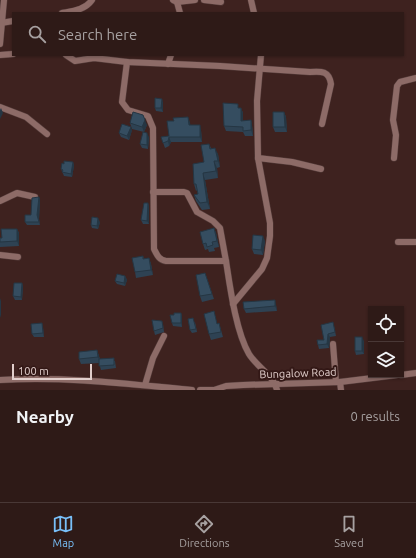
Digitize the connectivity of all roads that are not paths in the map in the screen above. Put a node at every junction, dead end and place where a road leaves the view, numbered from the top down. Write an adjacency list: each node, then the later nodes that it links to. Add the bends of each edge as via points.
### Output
1 (4, 0): 12 (street)
2 (92, 0): 8 (street)
3 (195, 0): 6 (street)
4 (204, 0): 7 (street)
5 (251, 0): 10 (street)
6 (175, 1): 9 (street)
7 (221, 2)
8 (78, 12)
9 (180, 12)
10 (254, 12)
11 (12, 21): 12 (street)
12 (1, 23): 13 (street)
13 (0, 44)
14 (12, 54): 15 (street)
15 (0, 55)
16 (68, 56): 19 (street, via 75,61)
17 (171, 56): 21 (street)
18 (261, 56): 22 (street)
19 (90, 57): 20 (street)
20 (128, 62): 21 (street); 30 (street, via 122,102 128,110 148,116 151,120 154,137)
21 (168, 64): 22 (street)
22 (260, 69): 25 (street, via 326,73 331,84); 27 (street, via 257,101)
23 (416, 78): 28 (street, via 400,82 397,86 393,120 396,135)
24 (0, 107): 26 (street, via 26,117)
25 (322, 124)
26 (47, 134)
27 (258, 158): 29 (street); 38 (street, via 270,223 268,253 262,269)
28 (394, 158)
29 (321, 169)
30 (153, 192): 37 (street, via 187,193 197,212 220,228); 37 (street, via 154,249 162,260)
31 (35, 197): 32 (street, via 17,193)
32 (0, 201)
33 (398, 242): 34 (street)
34 (416, 242)
35 (0, 255): 36 (street)
36 (18, 256)
37 (226, 261): 38 (street)
38 (233, 304): 47 (street, via 248,353)
39 (164, 336): 46 (street)
40 (332, 344): 45 (street)
41 (416, 373): 42 (street)
42 (404, 374)
43 (372, 378): 45 (street, Bungalow Road)
44 (0, 380): 46 (street, via 59,380)
45 (338, 382): 47 (street, Bungalow Road); 51 (street)
46 (141, 387): 48 (street)
47 (276, 387): 50 (street, Bungalow Road, via 237,385)
48 (192, 390)
49 (200, 390): 50 (street, Bungalow Road)
50 (214, 390)
51 (341, 390)

